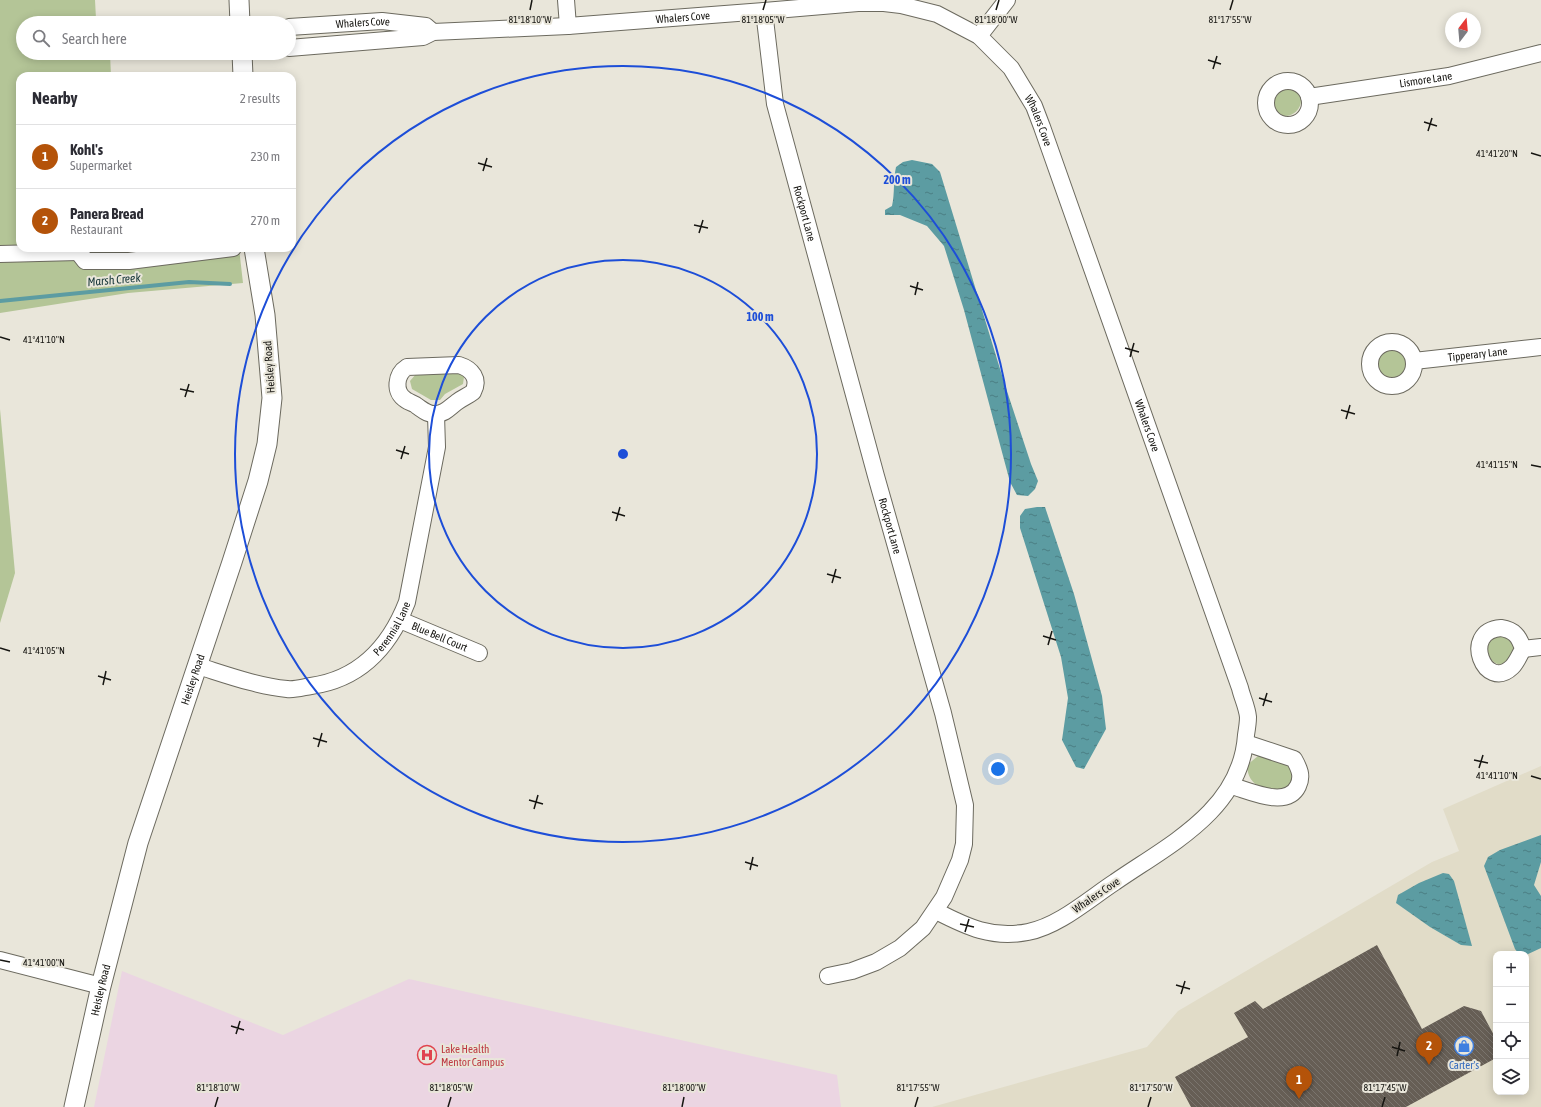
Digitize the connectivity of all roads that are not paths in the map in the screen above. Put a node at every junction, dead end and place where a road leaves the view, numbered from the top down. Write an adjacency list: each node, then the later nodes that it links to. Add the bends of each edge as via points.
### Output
1 (239, 0): 5 (street)
2 (566, 0): 6 (street)
3 (1007, 0): 9 (street)
4 (764, 12): 6 (street, Whalers Cove); 9 (street, Whalers Cove, via 858,3 901,4 937,14); 30 (street, Rockport Lane, via 775,104 963,792 964,844 956,874)
5 (240, 16)
6 (568, 26): 8 (street, Whalers Cove)
7 (296, 27): 8 (street, Whalers Cove, via 382,21 426,26)
8 (433, 32): 10 (street, Whalers Cove, via 423,37)
9 (979, 36): 28 (street, Whalers Cove, via 1011,68 1034,106 1042,127 1240,688 1248,716)
10 (296, 47)
11 (1541, 53): 14 (street, Lismore Lane, via 1449,76)
12 (242, 60): 13 (street)
13 (243, 72)
14 (1309, 97)
15 (40, 252): 19 (street)
16 (81, 252): 17 (street, via 85,261 129,261)
17 (201, 252)
18 (255, 252): 27 (street, Heisley Road, via 265,321 272,398 267,444 258,481)
19 (0, 254)
20 (1541, 347): 21 (street, Tipperary Lane)
21 (1414, 361)
22 (436, 415): 22 (street, via 473,392 476,382 474,375 467,368 459,365 407,367 401,371 397,383 405,400 425,412); 23 (street, Perennial Lane, via 437,446 407,602)
23 (400, 620): 26 (street, Blue Bell Court); 27 (street, Perennial Lane, via 390,637 367,662 348,676 319,685 289,689 261,684)
24 (1541, 647): 25 (street)
25 (1523, 648)
26 (479, 653)
27 (198, 666): 33 (street, Heisley Road, via 138,843)
28 (1246, 743): 29 (street, Whalers Cove); 29 (street, via 1294,759 1300,770 1299,783 1295,792 1286,797 1275,798)
29 (1232, 786): 30 (street, Whalers Cove, via 1194,828 1052,923 1029,932 1004,934 962,924)
30 (936, 911): 32 (street, Rockport Lane, via 923,928 890,955 862,968)
31 (0, 960): 33 (street)
32 (828, 976)
33 (101, 986): 34 (street, Heisley Road)
34 (74, 1107)

